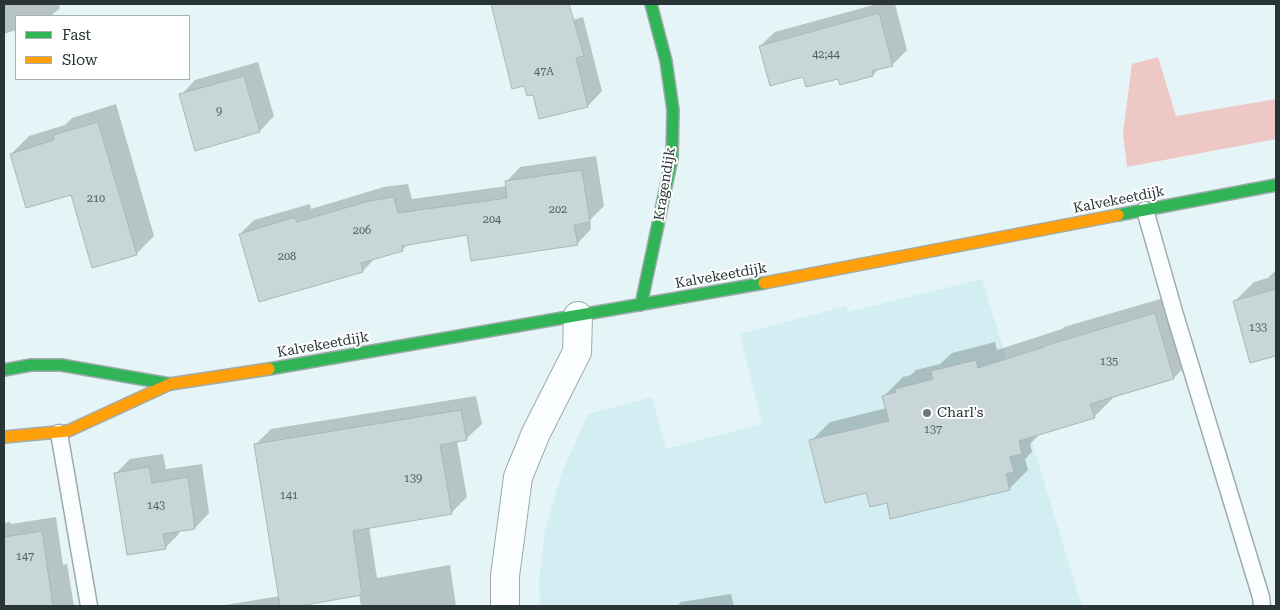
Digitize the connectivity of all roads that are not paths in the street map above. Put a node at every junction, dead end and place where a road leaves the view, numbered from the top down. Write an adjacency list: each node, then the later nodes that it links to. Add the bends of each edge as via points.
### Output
1 (651, 4): 4 (street, Kragendijk, via 666,61 673,110 672,158)
2 (1276, 185): 3 (street, Kalvekeetdijk)
3 (1146, 210): 4 (street, Kalvekeetdijk); 12 (lane)
4 (641, 305): 5 (street, Kalvekeetdijk)
5 (578, 316): 7 (street, Kalvekeetdijk); 11 (street, via 577,352 536,433 518,478 505,576)
6 (4, 370): 7 (street, Kalvekeetdijk, via 30,365 61,365)
7 (170, 384): 8 (street, Kalvekeetdijk, via 68,432)
8 (58, 433): 9 (street, Kalvekeetdijk); 10 (lane)
9 (4, 437)
10 (89, 606)
11 (505, 606)
12 (1262, 606)

